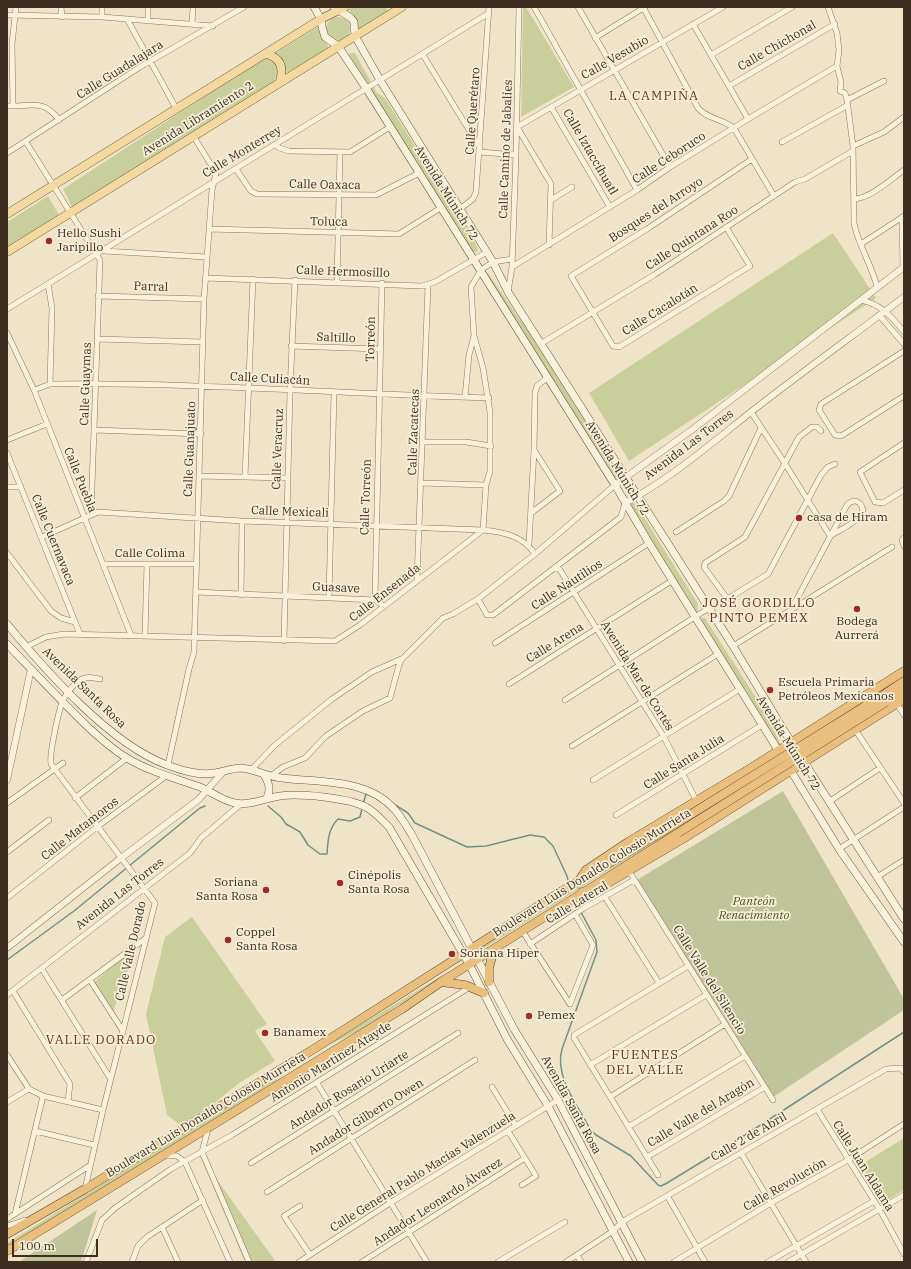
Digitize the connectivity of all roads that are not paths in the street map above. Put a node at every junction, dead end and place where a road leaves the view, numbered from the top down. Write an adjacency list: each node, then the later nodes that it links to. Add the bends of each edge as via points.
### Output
1 (16, 7): 20 (street)
2 (61, 7): 21 (street)
3 (102, 7): 22 (street)
4 (148, 7): 25 (street)
5 (192, 7): 26 (street)
6 (244, 7): 29 (street, Calle Guadalajara)
7 (314, 7): 24 (main road, Avenida Múnich 72)
8 (489, 7): 18 (street, Calle Querétaro)
9 (519, 7): 53 (street, Calle Camino de Jabalíes)
10 (534, 7): 45 (street)
11 (578, 7): 31 (street)
12 (644, 7): 31 (street); 32 (street)
13 (723, 7): 27 (street, Calle Vesubio)
14 (792, 7): 36 (street)
15 (828, 7): 28 (street)
16 (339, 8): 24 (main road, Avenida Libramiento 2); 30 (main road, Avenida Múnich 72, via 354,22)
17 (398, 8): 30 (main road, Avenida Libramiento 2)
18 (488, 14): 35 (street, Calle Monterrey); 61 (street, Calle Querétaro)
19 (7, 15): 20 (street)
20 (14, 15): 21 (street); 47 (street)
21 (62, 17): 22 (street)
22 (102, 17): 23 (street)
23 (127, 19): 25 (street); 37 (street)
24 (321, 19): 33 (main road, Avenida Múnich 72, via 325,37); 34 (main road, Avenida Libramiento 2)
25 (148, 21): 26 (street)
26 (192, 24): 29 (street)
27 (693, 24): 32 (street, Calle Vesubio); 36 (street)
28 (835, 24): 38 (street, via 839,50); 43 (street, Calle Chichonal)
29 (213, 26): 37 (street, Calle Guadalajara)
30 (355, 36): 33 (main road, Avenida Libramiento 2); 40 (main road, Avenida Múnich 72)
31 (595, 38): 39 (street)
32 (663, 41): 39 (street, Calle Vesubio); 55 (street, via 698,108 704,114 728,122)
33 (338, 46): 41 (main road, Avenida Libramiento 2); 44 (main road, Avenida Múnich 72)
34 (266, 54): 41 (main road, via 274,56 279,61 282,67); 49 (main road, Avenida Libramiento 2)
35 (423, 55): 40 (street, Calle Monterrey); 61 (street)
36 (711, 55): 43 (street)
37 (150, 62): 49 (street); 52 (street, Calle Guadalajara)
38 (837, 66): 46 (street, via 841,82 840,91 845,93); 51 (street, Calle Ceboruco)
39 (614, 70): 45 (street, Calle Vesubio); 66 (street)
40 (380, 80): 44 (street, Calle Monterrey); 80 (main road, Avenida Múnich 72)
41 (280, 81): 56 (main road, Avenida Libramiento 2)
42 (884, 81): 46 (street)
43 (729, 86): 51 (street)
44 (366, 88): 54 (main road, Avenida Múnich 72); 59 (street, Calle Monterrey)
45 (581, 90): 48 (street, Calle Vesubio); 73 (street)
46 (848, 102): 58 (street); 60 (street)
47 (10, 106): 52 (street, via 44,106 52,110)
48 (551, 107): 53 (street, Calle Vesubio); 79 (street, Calle Iztaccíhuatl)
49 (176, 108): 71 (main road, Avenida Libramiento 2)
50 (904, 117): 60 (street, Calle Quintana Roo, via 884,132)
51 (748, 119): 55 (street, Calle Ceboruco)
52 (59, 120): 57 (street, Calle Guadalajara)
53 (517, 126): 64 (street, Calle Camino de Jabalíes); 77 (street, via 550,179)
54 (390, 127): 63 (street, via 350,152); 69 (main road, Avenida Múnich 72)
55 (734, 128): 65 (street); 66 (street, Calle Ceboruco)
56 (194, 137): 70 (street, Calle Guanajuato, via 216,173); 81 (main road, Avenida Libramiento 2)
57 (26, 142): 62 (street, Calle Guadalajara); 71 (street)
58 (782, 142)
59 (275, 144): 63 (street, via 283,150); 67 (street, Calle Monterrey)
60 (853, 149): 75 (street, Calle Quintana Roo); 76 (street)
61 (480, 150): 64 (street); 80 (street, Calle Querétaro, via 475,196)
62 (7, 153)
63 (340, 153): 74 (street)
64 (516, 155): 94 (street, Calle Camino de Jabalíes)
65 (752, 159): 75 (street); 100 (street, Bosques del Arroyo)
66 (670, 167): 73 (street, Calle Ceboruco)
67 (236, 169): 70 (street, Calle Monterrey); 74 (street, Calle Oaxaca, via 253,193)
68 (904, 170): 76 (street, via 869,194)
69 (419, 173): 74 (street, Calle Oaxaca, via 376,195); 78 (main road, Avenida Múnich 72)
70 (214, 180): 85 (street, Calle Guanajuato); 89 (street, Calle Monterrey)
71 (53, 186): 81 (street); 82 (main road, Avenida Libramiento 2)
72 (572, 187): 77 (street)
73 (637, 190): 79 (street, Calle Ceboruco)
74 (339, 195): 86 (street)
75 (774, 196): 84 (street, Calle Quintana Roo)
76 (855, 199): 87 (street, via 854,223)
77 (551, 200): 88 (street)
78 (442, 207): 86 (street, Toluca, via 399,234); 95 (main road, Avenida Múnich 72)
79 (610, 207): 88 (street, Calle Ceboruco)
80 (460, 209): 91 (main road, Avenida Múnich 72)
81 (70, 213): 90 (main road, Avenida Libramiento 2); 92 (street)
82 (7, 214)
83 (903, 217): 87 (street); 98 (street)
84 (726, 227): 115 (street, Calle Quintana Roo); 115 (street, Calle Cacalotán, via 750,266 619,347 613,346)
85 (209, 229): 86 (street, Toluca); 93 (street, Calle Guanajuato)
86 (338, 232): 104 (street)
87 (861, 244): 108 (street)
88 (549, 245): 97 (street, Calle Ceboruco)
89 (104, 251): 92 (street, Calle Monterrey); 93 (street)
90 (7, 252)
91 (487, 252): 95 (street); 96 (main road, Avenida Múnich 72)
92 (98, 255): 106 (street, Calle Monterrey); 110 (street, Calle Guaymas)
93 (206, 257): 101 (street, Calle Guanajuato)
94 (512, 259): 96 (street); 97 (street, Calle Camino de Jabalíes)
95 (474, 260): 99 (main road, Avenida Múnich 72); 107 (street)
96 (493, 262): 99 (street); 109 (main road, Avenida Múnich 72)
97 (512, 267): 109 (street, Calle Camino de Jabalíes)
98 (903, 268): 108 (street, Avenida Las Torres)
99 (480, 270): 119 (street, via 471,287); 127 (main road, Avenida Múnich 72)
100 (571, 276): 115 (street, Calle Cacalotán)
101 (205, 278): 102 (street, Calle Hermosillo); 112 (street, Calle Guanajuato)
102 (253, 279): 103 (street, Calle Hermosillo); 131 (street)
103 (294, 280): 104 (street, Calle Hermosillo); 124 (street, Calle Veracruz)
104 (337, 282): 105 (street, Calle Hermosillo)
105 (382, 283): 107 (street, Calle Hermosillo); 125 (street, Torreón)
106 (48, 284): 114 (street, Calle Monterrey); 129 (street, via 52,323)
107 (428, 285): 136 (street, Calle Zacatecas)
108 (877, 287): 113 (street, Avenida Las Torres)
109 (508, 292): 122 (main road, Avenida Múnich 72)
110 (98, 296): 112 (street, Parral); 120 (street, Calle Guaymas)
111 (904, 297): 116 (street, Avenida Las Torres)
112 (204, 299): 121 (street, Calle Guanajuato)
113 (860, 300): 116 (street, via 872,302); 157 (street, Avenida Las Torres)
114 (7, 309)
115 (592, 313): 122 (street, Calle Quintana Roo)
116 (882, 313): 117 (street); 123 (street); 140 (street, Avenida Las Torres)
117 (904, 332)
118 (7, 333): 132 (street, Calle Puebla)
119 (474, 336): 138 (street, via 469,355); 139 (street)
120 (97, 339): 121 (street); 128 (street, Calle Guaymas)
121 (203, 342): 130 (street, Calle Guanajuato)
122 (542, 343): 157 (main road, Avenida Múnich 72)
123 (904, 344)
124 (291, 346): 125 (street, Saltillo); 133 (street, Calle Veracruz)
125 (380, 349): 135 (street, Torreón)
126 (904, 351): 137 (street, via 821,404 819,410 835,435 841,436)
127 (547, 378): 150 (street, via 538,386 535,393); 160 (main road, Avenida Múnich 72)
128 (96, 383): 129 (street, Calle Culiacán); 130 (street, Calle Culiacán); 143 (street, Calle Guaymas)
129 (50, 384): 132 (street, Calle Culiacán)
130 (202, 386): 131 (street, Calle Culiacán); 145 (street, Calle Guanajuato)
131 (248, 388): 133 (street, Calle Culiacán); 155 (street)
132 (34, 390): 141 (street, Calle Puebla)
133 (290, 391): 134 (street, Calle Culiacán); 156 (street, Calle Veracruz)
134 (334, 393): 135 (street, Calle Culiacán); 173 (street)
135 (380, 394): 136 (street, Calle Culiacán); 174 (street, Calle Torreón)
136 (425, 396): 138 (street, Calle Culiacán); 147 (street, Calle Zacatecas)
137 (904, 396)
138 (465, 397): 139 (street, Calle Culiacán)
139 (489, 398): 149 (street)
140 (751, 412): 142 (street); 164 (street, Avenida Las Torres)
141 (47, 424): 146 (street); 169 (street, Calle Puebla)
142 (761, 428): 152 (street); 177 (street, via 729,496)
143 (95, 430): 145 (street); 168 (street, Calle Guaymas)
144 (820, 431): 152 (street, via 812,426 803,432)
145 (201, 434): 154 (street, Calle Guanajuato)
146 (7, 440)
147 (424, 442): 149 (street, via 466,442); 158 (street, Calle Zacatecas)
148 (904, 443): 163 (street, via 860,472 875,502 879,504)
149 (491, 446): 159 (street, via 490,471)
150 (534, 450): 167 (street); 167 (street, via 560,490)
151 (7, 454): 162 (street, Calle Cuernavaca)
152 (784, 462): 165 (street); 165 (street, via 745,537 705,563 704,567 727,598 768,574)
153 (835, 464): 165 (street, via 824,470)
154 (199, 476): 155 (street); 170 (street, Calle Guanajuato)
155 (245, 477): 156 (street)
156 (288, 478): 172 (street, Calle Veracruz)
157 (626, 478): 160 (street, Avenida Las Torres); 164 (main road, Avenida Múnich 72)
158 (422, 483): 159 (street); 175 (street, Calle Zacatecas)
159 (486, 485): 176 (street)
160 (615, 485): 166 (main road, Avenida Múnich 72); 186 (street, Avenida Las Torres)
161 (7, 487): 162 (street)
162 (21, 487): 179 (street, Calle Cuernavaca)
163 (904, 490)
164 (638, 496): 166 (street, Avenida Las Torres); 201 (main road, Avenida Múnich 72)
165 (807, 499): 178 (street)
166 (625, 503): 181 (main road, Avenida Múnich 72); 190 (street, via 621,517)
167 (531, 513): 182 (street)
168 (91, 514): 169 (street, Calle Mexicali); 170 (street, Calle Mexicali, via 98,512)
169 (84, 518): 179 (street, Calle Mexicali); 187 (street, Calle Puebla)
170 (197, 518): 171 (street, Calle Mexicali); 189 (street, Calle Guanajuato)
171 (242, 521): 172 (street, Calle Mexicali); 195 (street)
172 (286, 522): 173 (street, Calle Mexicali); 196 (street, Calle Veracruz)
173 (329, 523): 174 (street, Calle Mexicali); 197 (street)
174 (375, 525): 175 (street, Calle Mexicali); 199 (street, Calle Torreón)
175 (420, 527): 176 (street, Calle Mexicali); 191 (street, Calle Zacatecas)
176 (483, 530): 182 (street, Calle Mexicali, via 503,532); 191 (street, Calle Ensenada)
177 (676, 532)
178 (830, 536): 178 (street, via 850,501 860,503 863,510 861,515); 202 (street)
179 (42, 537): 204 (street, Calle Cuernavaca)
180 (904, 538): 183 (street)
181 (649, 543): 192 (main road, Avenida Múnich 72); 194 (street, Calle Nautilios)
182 (529, 544): 186 (street)
183 (904, 546)
184 (892, 547): 202 (street)
185 (7, 553): 204 (street, via 51,611 61,618)
186 (535, 554): 198 (street, Avenida Las Torres)
187 (103, 564): 188 (street, Calle Colima); 208 (street, Calle Puebla)
188 (147, 564): 189 (street, Calle Colima); 209 (street)
189 (197, 564): 193 (street, Calle Guanajuato)
190 (555, 567): 194 (street, Avenida Mar de Cortés, via 560,570); 198 (street, via 493,615 487,614)
191 (417, 579): 200 (street, Calle Ensenada)
192 (673, 580): 203 (main road, Avenida Múnich 72); 206 (street, Calle Arena)
193 (196, 592): 195 (street, Guasave); 210 (street, Calle Guanajuato)
194 (574, 594): 206 (street, Avenida Mar de Cortés); 212 (street, Calle Nautilios)
195 (241, 595): 196 (street, Guasave)
196 (284, 596): 197 (street, Guasave); 211 (street, Calle Veracruz)
197 (328, 597): 199 (street, Guasave)
198 (478, 598): 217 (street, Avenida Las Torres, via 443,618)
199 (374, 600): 200 (street, Guasave)
200 (384, 606): 211 (street, Calle Ensenada, via 336,642)
201 (709, 608): 203 (street); 214 (main road, Avenida Múnich 72)
202 (792, 608): 214 (street)
203 (696, 617): 216 (main road, Avenida Múnich 72); 218 (street)
204 (75, 622): 207 (street, Calle Cuernavaca)
205 (7, 624): 215 (main road, Avenida Santa Rosa)
206 (596, 629): 218 (street, Avenida Mar de Cortés); 223 (street, Calle Arena)
207 (80, 634): 208 (street, Calle Ensenada); 215 (street, Calle Ensenada, via 55,635)
208 (131, 635): 209 (street, Calle Ensenada)
209 (145, 635): 210 (street, Calle Ensenada)
210 (195, 638): 211 (street, Calle Ensenada); 245 (street, Calle Guanajuato)
211 (284, 641)
212 (495, 643)
213 (7, 644): 219 (main road, Avenida Santa Rosa)
214 (733, 646): 238 (main road, Avenida Múnich 72)
215 (26, 647): 226 (main road, Avenida Santa Rosa)
216 (718, 654): 224 (main road, Avenida Múnich 72); 230 (street)
217 (402, 659): 250 (street, Avenida Las Torres, via 372,672 332,699 275,745); 255 (street, Avenida Las Torres, via 390,698 363,711 326,736 305,758)
218 (620, 666): 229 (street); 230 (street, Avenida Mar de Cortés)
219 (31, 669): 231 (main road, Avenida Santa Rosa); 246 (street)
220 (904, 671): 235 (highway)
221 (100, 679): 226 (street, via 84,678)
222 (904, 681): 227 (highway, Boulevard Luis Donaldo Colosio Murrieta)
223 (509, 684)
224 (740, 690): 234 (main road, Avenida Múnich 72); 237 (street)
225 (904, 690): 227 (highway, Boulevard Luis Donaldo Colosio Murrieta)
226 (69, 692): 231 (street); 245 (main road, Avenida Santa Rosa, via 122,739 141,753)
227 (884, 698): 279 (highway, Boulevard Luis Donaldo Colosio Murrieta, bridge); 281 (highway, Boulevard Luis Donaldo Colosio Murrieta, bridge, via 678,833)
228 (904, 699): 232 (highway)
229 (565, 700)
230 (642, 701): 237 (street, Avenida Mar de Cortés); 239 (street)
231 (63, 702): 242 (main road, Avenida Santa Rosa, via 99,737); 249 (street, via 51,754)
232 (897, 704): 233 (street); 236 (highway)
233 (904, 715)
234 (762, 725): 241 (main road, Avenida Múnich 72); 253 (street, Calle Santa Julia)
235 (814, 728): 238 (highway); 240 (highway, via 808,737 810,743 816,748)
236 (856, 730): 240 (highway); 248 (street)
237 (664, 737): 253 (street, Avenida Mar de Cortés); 257 (street)
238 (791, 742): 241 (highway); 243 (highway, Avenida Múnich 72)
239 (572, 746)
240 (824, 749): 243 (highway)
241 (778, 750): 247 (highway); 251 (highway, Avenida Múnich 72)
242 (127, 758): 254 (main road, Avenida Santa Rosa, via 150,771); 260 (street)
243 (804, 762): 251 (highway); 263 (main road, Avenida Múnich 72)
244 (63, 763): 249 (street)
245 (168, 765): 252 (main road, Avenida Santa Rosa, via 200,774)
246 (8, 768): 256 (street)
247 (751, 768): 259 (highway, via 759,769 764,774); 262 (highway)
248 (880, 768): 263 (street); 264 (street)
249 (54, 770): 260 (street, Calle Valle Dorado); 265 (street)
250 (250, 770): 252 (main road, Avenida Santa Rosa, via 241,768); 255 (main road, Avenida Santa Rosa)
251 (791, 771): 259 (highway); 272 (main road, Avenida Múnich 72)
252 (223, 772): 258 (street)
253 (683, 775): 262 (street, Avenida Mar de Cortés); 268 (street, Calle Santa Julia)
254 (166, 776): 258 (main road, Avenida Santa Rosa); 270 (street, Calle Matamoros)
255 (267, 776): 261 (main road); 292 (main road, Avenida Santa Rosa, via 352,786 370,791 395,809 412,835)
256 (7, 780)
257 (593, 780)
258 (208, 790): 266 (main road, Avenida Santa Rosa, via 229,802); 274 (street)
259 (761, 790): 276 (highway)
260 (75, 798): 270 (street, Calle Valle Dorado)
261 (267, 798): 266 (main road); 294 (main road, via 286,796 346,801 367,807 377,814 389,827)
262 (696, 800): 279 (highway, via 586,870)
263 (830, 801): 271 (main road, Avenida Múnich 72)
264 (904, 802)
265 (7, 803)
266 (241, 804): 280 (street, Avenida Las Torres, via 202,838 190,853)
267 (904, 807): 271 (street)
268 (616, 816)
269 (49, 820): 273 (street)
270 (98, 827): 274 (street, Calle Valle Dorado); 283 (street, Calle Matamoros)
271 (854, 838): 272 (street); 277 (main road, Avenida Múnich 72)
272 (839, 848): 289 (main road, Avenida Múnich 72)
273 (7, 852)
274 (121, 858): 280 (street, Calle Valle Dorado); 291 (street)
275 (904, 860): 277 (street)
276 (629, 871): 278 (street, Calle Valle del Silencio); 281 (highway, via 592,892)
277 (877, 877): 284 (main road, Avenida Múnich 72)
278 (634, 880): 282 (street, Calle Lateral); 297 (street, Calle Valle del Silencio)
279 (577, 882): 292 (highway, Boulevard Luis Donaldo Colosio Murrieta)
280 (145, 888): 288 (street, Calle Valle Dorado, via 155,902); 298 (street, Avenida Las Torres)
281 (580, 893): 287 (highway, Boulevard Luis Donaldo Colosio Murrieta)
282 (605, 896): 285 (street, Calle Lateral); 302 (street)
283 (7, 898)
284 (902, 911): 286 (main road, Avenida Múnich 72)
285 (577, 913): 290 (street, Calle Lateral); 290 (street, via 593,944 570,1004)
286 (904, 919)
287 (523, 932): 290 (street); 293 (highway, Boulevard Luis Donaldo Colosio Murrieta)
288 (146, 938): 299 (street); 310 (street, Calle Valle Dorado)
289 (904, 942)
290 (530, 944)
291 (7, 948)
292 (473, 948): 294 (highway, Boulevard Luis Donaldo Colosio Murrieta); 295 (main road, Avenida Santa Rosa)
293 (494, 949): 295 (highway, Boulevard Luis Donaldo Colosio Murrieta); 301 (highway, via 489,968)
294 (464, 954): 296 (main road, Avenida Santa Rosa); 351 (highway, Boulevard Luis Donaldo Colosio Murrieta)
295 (478, 959): 296 (highway, Boulevard Luis Donaldo Colosio Murrieta); 301 (main road, Avenida Santa Rosa)
296 (469, 964): 300 (highway, Boulevard Luis Donaldo Colosio Murrieta); 305 (main road, Avenida Santa Rosa)
297 (688, 966): 302 (street); 307 (street, Calle Valle del Silencio)
298 (42, 969): 304 (street, Avenida Las Torres); 308 (street)
299 (90, 980): 308 (street); 310 (street)
300 (441, 982): 303 (highway); 335 (highway, Boulevard Luis Donaldo Colosio Murrieta, via 395,1014)
301 (489, 982): 324 (main road, Avenida Santa Rosa, via 514,1029)
302 (659, 983): 315 (street, via 574,1035)
303 (470, 987): 305 (highway); 318 (street, Antonio Martinez Atayde)
304 (13, 991): 306 (street, Avenida Las Torres); 326 (street, via 70,1084)
305 (484, 993): 328 (main road, Avenida Santa Rosa, via 507,1039)
306 (7, 995)
307 (706, 995): 309 (street, Calle Valle del Silencio); 315 (street)
308 (62, 1000): 317 (street)
309 (725, 1024): 313 (street, Calle Valle del Silencio); 323 (street)
310 (122, 1031): 317 (street, Calle Valle Dorado)
311 (458, 1033): 331 (street, Andador Rosario Uriarte)
312 (7, 1055): 321 (street)
313 (745, 1056): 320 (street, Calle Valle del Silencio); 334 (street)
314 (475, 1060): 338 (street, Andador Gilberto Owen)
315 (590, 1065): 323 (street)
316 (904, 1072): 329 (street, Calle 2 de Abril, via 901,1068 886,1069)
317 (110, 1078): 330 (street, Calle Valle Dorado)
318 (317, 1083): 331 (street); 340 (street, Antonio Martinez Atayde)
319 (492, 1087): 333 (street)
320 (765, 1087): 325 (street, Calle Valle del Silencio); 343 (street, Calle Valle del Aragón)
321 (29, 1089): 322 (street); 327 (street)
322 (44, 1096): 326 (street); 336 (street)
323 (610, 1097): 334 (street)
324 (558, 1100): 328 (street, Calle General Pablo Macías Valenzuela); 365 (main road, Avenida Santa Rosa)
325 (773, 1100)
326 (68, 1101): 330 (street)
327 (7, 1102)
328 (548, 1106): 333 (street, Calle General Pablo Macías Valenzuela); 368 (main road, Avenida Santa Rosa)
329 (817, 1109): 341 (street, Calle 2 de Abril); 345 (street, Calle Juan Aldama)
330 (102, 1110): 339 (street, Calle Valle Dorado)
331 (334, 1112): 338 (street); 347 (street, Andador Rosario Uriarte)
332 (904, 1124): 345 (street, Calle Revolución)
333 (516, 1126): 337 (street, Calle General Pablo Macías Valenzuela)
334 (628, 1127): 343 (street)
335 (208, 1128): 340 (street); 342 (highway, Boulevard Luis Donaldo Colosio Murrieta)
336 (35, 1131): 339 (street); 361 (street)
337 (508, 1131): 344 (street); 357 (street, Calle General Pablo Macías Valenzuela)
338 (351, 1140): 352 (street, Andador Gilberto Owen); 357 (street)
339 (94, 1145): 348 (street, Calle Valle Dorado)
340 (202, 1152): 346 (street, Antonio Martinez Atayde); 382 (street)
341 (741, 1153): 354 (street, Calle 2 de Abril); 358 (street)
342 (162, 1155): 346 (street, via 177,1156); 373 (highway, Boulevard Luis Donaldo Colosio Murrieta)
343 (647, 1157): 349 (street)
344 (525, 1158): 350 (street, via 536,1176); 369 (street, Andador Leonardo Álvarez)
345 (848, 1160): 356 (street, Calle Juan Aldama); 358 (street, Calle Revolución)
346 (185, 1162): 355 (street); 378 (street, Antonio Martinez Atayde, via 108,1213 99,1226)
347 (251, 1164)
348 (90, 1166): 351 (street, Calle Valle Dorado); 361 (street)
349 (658, 1175)
350 (522, 1184)
351 (86, 1189): 362 (highway, Boulevard Luis Donaldo Colosio Murrieta)
352 (267, 1192)
353 (904, 1195): 360 (street)
354 (668, 1196): 365 (street, Calle 2 de Abril); 372 (street)
355 (203, 1200): 367 (street); 381 (street)
356 (874, 1201): 360 (street, Calle Juan Aldama); 371 (street)
357 (390, 1203): 369 (street); 376 (street, Calle General Pablo Macías Valenzuela)
358 (771, 1203): 371 (street); 372 (street, Calle Revolución)
359 (300, 1206): 376 (street, via 284,1216)
360 (880, 1210): 374 (street); 375 (street, Calle Juan Aldama)
361 (15, 1214): 363 (street)
362 (35, 1217): 366 (street); 370 (highway, Boulevard Luis Donaldo Colosio Murrieta)
363 (7, 1219)
364 (564, 1222): 386 (street)
365 (622, 1222): 368 (street, Calle 2 de Abril); 390 (main road, Avenida Santa Rosa)
366 (7, 1226)
367 (162, 1227): 379 (street, via 138,1246); 380 (street)
368 (613, 1231): 377 (street, Calle 2 de Abril); 389 (main road, Avenida Santa Rosa)
369 (409, 1233): 384 (street, Andador Leonardo Álvarez); 385 (street)
370 (7, 1234)
371 (796, 1245): 374 (street); 393 (street)
372 (697, 1249): 391 (street, Calle Revolución); 392 (street)
373 (7, 1251)
374 (802, 1254): 394 (street); 395 (street)
375 (904, 1254)
376 (310, 1255): 383 (street, Calle General Pablo Macías Valenzuela)
377 (577, 1255): 387 (street, Calle 2 de Abril); 388 (street)
378 (86, 1262)
379 (132, 1262)
380 (178, 1262)
381 (230, 1262)
382 (249, 1262)
383 (299, 1262)
384 (362, 1262)
385 (427, 1262)
386 (498, 1262)
387 (566, 1262)
388 (581, 1262)
389 (629, 1262)
390 (642, 1262)
391 (674, 1262)
392 (705, 1262)
393 (768, 1262)
394 (788, 1262)
395 (806, 1262)

